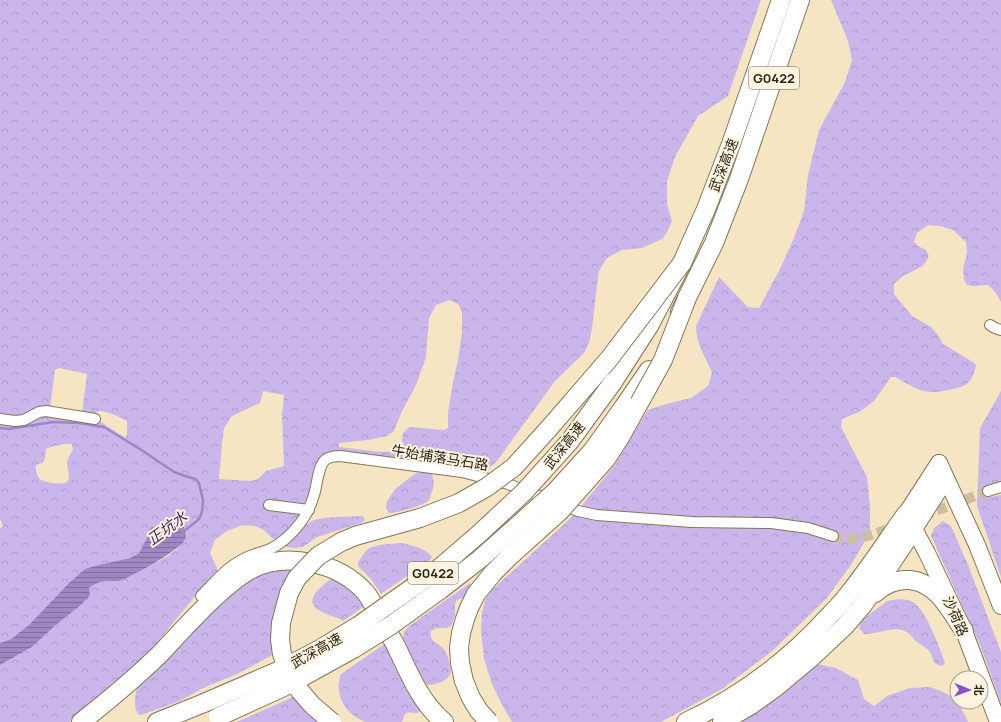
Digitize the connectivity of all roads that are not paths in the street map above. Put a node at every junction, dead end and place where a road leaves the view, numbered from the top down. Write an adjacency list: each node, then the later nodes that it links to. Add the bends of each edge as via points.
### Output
1 (781, 0): 3 (highway, 武深高速 / G0422, via 731,144)
2 (800, 0): 4 (highway, 武深高速 / G0422, via 739,180 714,243)
3 (682, 263): 22 (highway, 武深高速 / G0422, bridge, via 650,326 570,441 524,492 480,533 436,571 358,626 320,649 278,671); 23 (highway, bridge, via 609,359 514,466 487,487 459,503 420,518 341,542 318,556 297,578 289,593 281,623 282,654 300,692)
4 (687, 298): 20 (highway, 武深高速 / G0422, bridge, via 647,374 593,450 555,492 522,522 440,590 354,649 288,685); 25 (highway, bridge, via 663,360 622,436 606,459 560,511 493,573 476,594 464,618 459,648 464,680 471,698)
5 (990, 325): 6 (street)
6 (1001, 330)
7 (0, 419): 8 (street, via 24,420 46,411)
8 (95, 419)
9 (946, 479): 14 (main road); 14 (main road, via 939,463); 17 (main road)
10 (1001, 487): 11 (street)
11 (988, 490)
12 (269, 505): 13 (street)
13 (309, 510): 15 (street, 牛始埔落马石路, via 322,465 327,459 340,456 462,472 508,484 578,511 597,515 692,522 771,523 799,526); 16 (street, 牛始埔落马石路, via 287,538 274,547 246,557 231,566)
14 (910, 522): 18 (highway); 19 (main road, 沙荷路); 26 (highway, via 846,597 796,650 735,696)
15 (833, 536)
16 (201, 596)
17 (1001, 606)
18 (860, 609): 19 (highway, via 883,596 909,590 937,603); 27 (highway, via 788,678)
19 (964, 631): 28 (main road, 沙荷路)
20 (213, 719)
21 (81, 722): 24 (highway, via 131,681 240,576 265,564 297,560 339,571 358,585 373,605 416,689)
22 (157, 722)
23 (332, 722)
24 (444, 722)
25 (489, 722)
26 (686, 722)
27 (722, 722)
28 (998, 722)

